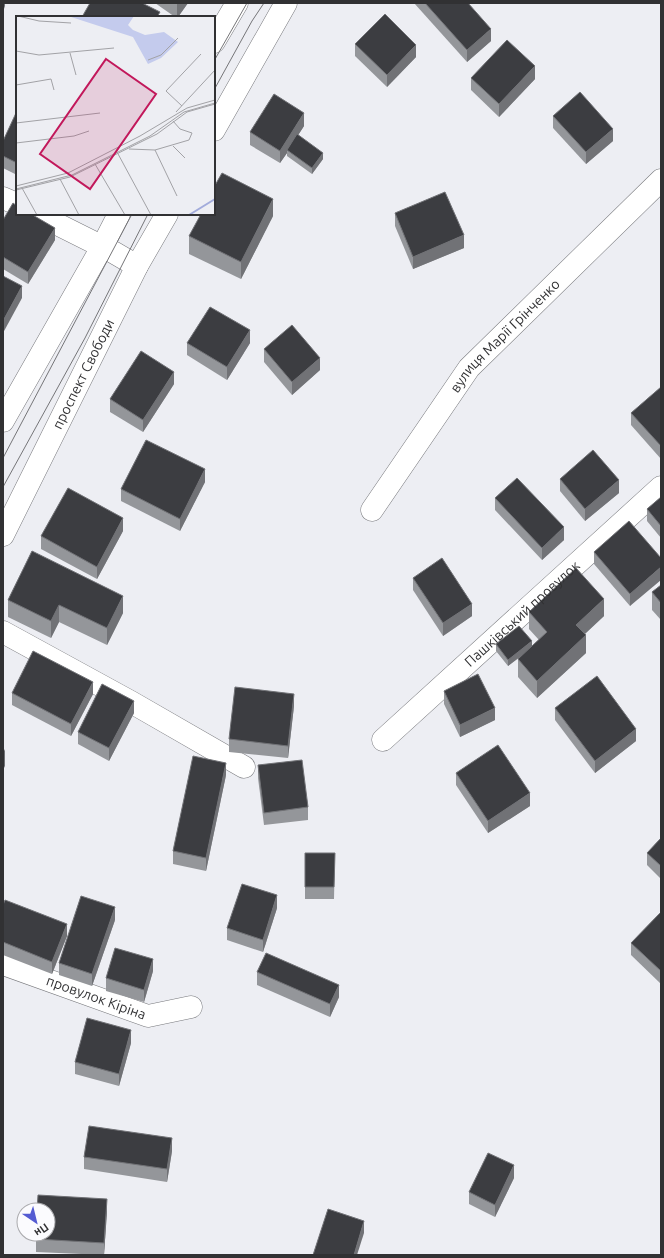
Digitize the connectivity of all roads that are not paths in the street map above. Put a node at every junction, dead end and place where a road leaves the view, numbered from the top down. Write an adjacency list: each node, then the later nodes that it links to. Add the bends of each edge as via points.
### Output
1 (237, 3): 3 (street)
2 (286, 3): 4 (street)
3 (215, 40)
4 (215, 128)
5 (661, 180): 16 (street, вулиця Марії Грінченко, via 469,368)
6 (3, 198): 7 (street)
7 (16, 204)
8 (39, 215): 11 (street)
9 (118, 215): 11 (street)
10 (166, 215): 12 (street, проспект Свободи)
11 (102, 247): 12 (street); 13 (street)
12 (137, 266): 15 (street, проспект Свободи)
13 (3, 421)
14 (661, 487): 19 (street, Пашківський провулок)
15 (8, 508): 17 (street, проспект Свободи)
16 (372, 510)
17 (3, 535)
18 (3, 632): 20 (street)
19 (383, 740)
20 (244, 767)
21 (3, 964): 22 (street, провулок Кіріна, via 148,1016)
22 (191, 1007)

